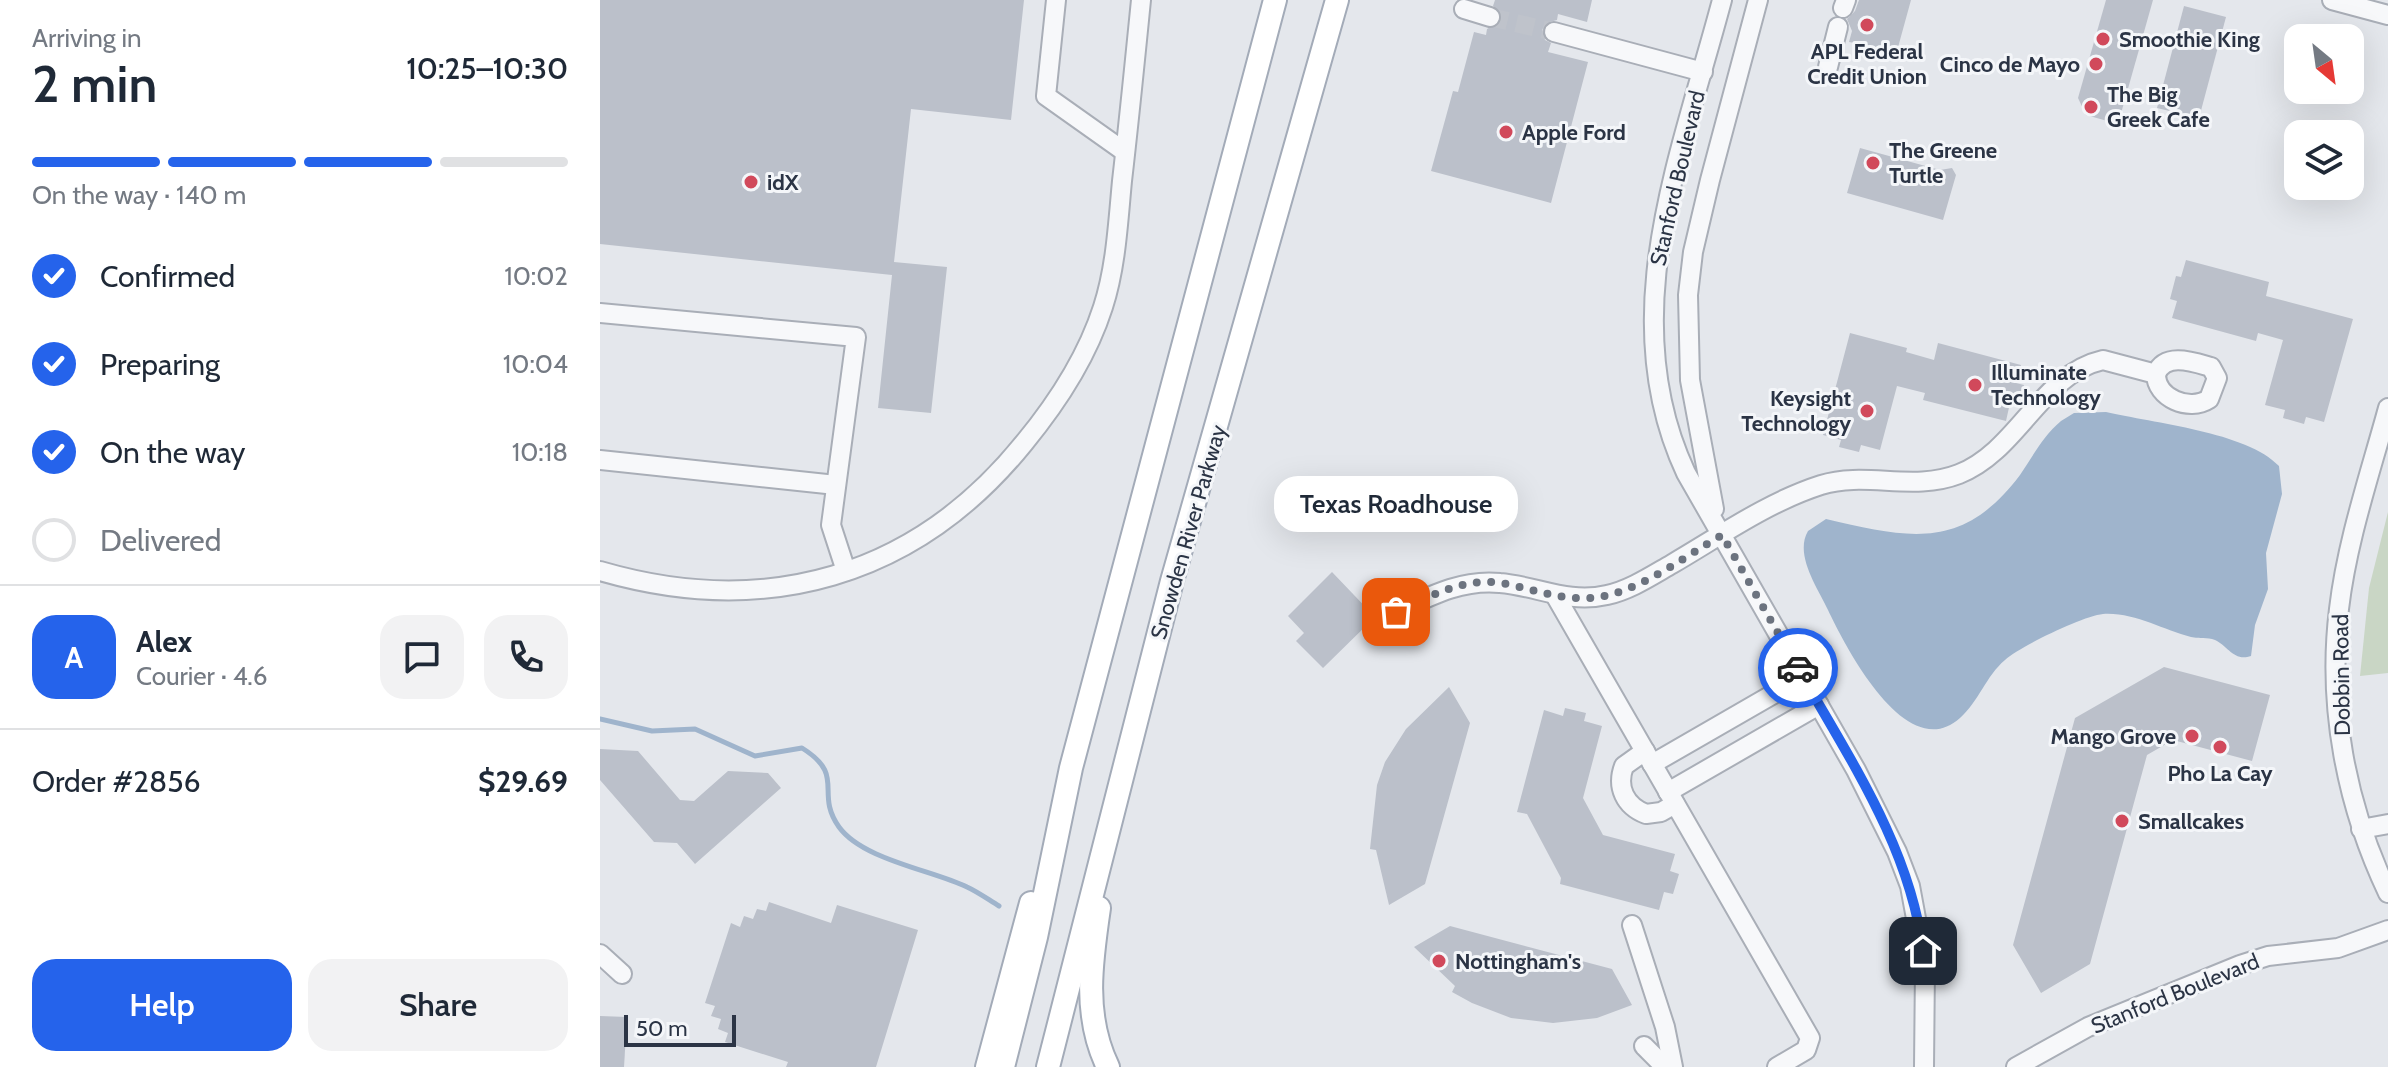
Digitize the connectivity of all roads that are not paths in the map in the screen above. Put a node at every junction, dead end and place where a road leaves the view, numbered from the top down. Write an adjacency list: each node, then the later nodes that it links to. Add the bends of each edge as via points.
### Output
1 (1056, 0): 15 (street, via 1046,96)
2 (1141, 0): 15 (street)
3 (1275, 0): 31 (main road)
4 (1337, 0): 32 (main road, Snowden River Parkway)
5 (1722, 0): 14 (street, Stanford Boulevard)
6 (1758, 0): 17 (street, Stanford Boulevard)
7 (2332, 0): 9 (street)
8 (1464, 9): 10 (street)
9 (2388, 15)
10 (1490, 17)
11 (1838, 27): 13 (street)
12 (1554, 32): 14 (street)
13 (1828, 67)
14 (1703, 72): 16 (street, Stanford Boulevard)
15 (1125, 152): 25 (street, via 1108,286 1086,348 1065,387 1012,458 954,515 896,551)
16 (1675, 170): 17 (street); 23 (street, Stanford Boulevard, via 1652,294 1657,383 1671,441)
17 (1710, 180): 23 (street, Stanford Boulevard, via 1693,252 1687,337 1704,467)
18 (600, 313): 22 (street, via 856,337)
19 (2156, 374): 23 (street, via 2095,362 2058,385 2005,444 1975,467 1910,485 1828,483)
20 (2388, 408): 35 (street, Dobbin Road, via 2347,564 2336,655 2342,744)
21 (600, 460): 22 (street)
22 (836, 485): 25 (street, via 831,525)
23 (1722, 535): 26 (street, via 1622,591 1592,598); 28 (street, Stanford Boulevard)
24 (600, 571): 25 (street, via 636,582 715,592 785,588)
25 (846, 571)
26 (1555, 595): 27 (street, via 1504,583 1471,583); 30 (street)
27 (1396, 612)
28 (1803, 677): 29 (street, Stanford Boulevard); 30 (street)
29 (1819, 705): 33 (street); 49 (street, Stanford Boulevard, via 1884,821 1910,886 1925,967)
30 (1649, 758): 33 (street); 33 (street, via 1624,766 1624,797 1646,814 1661,812)
31 (1071, 768): 42 (main road); 43 (main road)
32 (1116, 791): 44 (main road, Snowden River Parkway); 45 (main road, via 1090,997 1093,1026)
33 (1672, 798): 48 (street, via 1810,1038 1806,1050)
34 (2388, 824): 35 (street)
35 (2361, 829): 36 (street, Dobbin Road)
36 (2388, 893)
37 (1632, 925): 47 (street)
38 (2388, 930): 50 (street, Stanford Boulevard, via 2338,948 2268,956 2240,965 2088,1027)
39 (600, 954): 40 (street)
40 (622, 974)
41 (1644, 1046): 46 (street)
42 (987, 1067)
43 (1003, 1067)
44 (1048, 1067)
45 (1108, 1067)
46 (1665, 1067)
47 (1673, 1067)
48 (1777, 1067)
49 (1924, 1067)
50 (2016, 1067)

